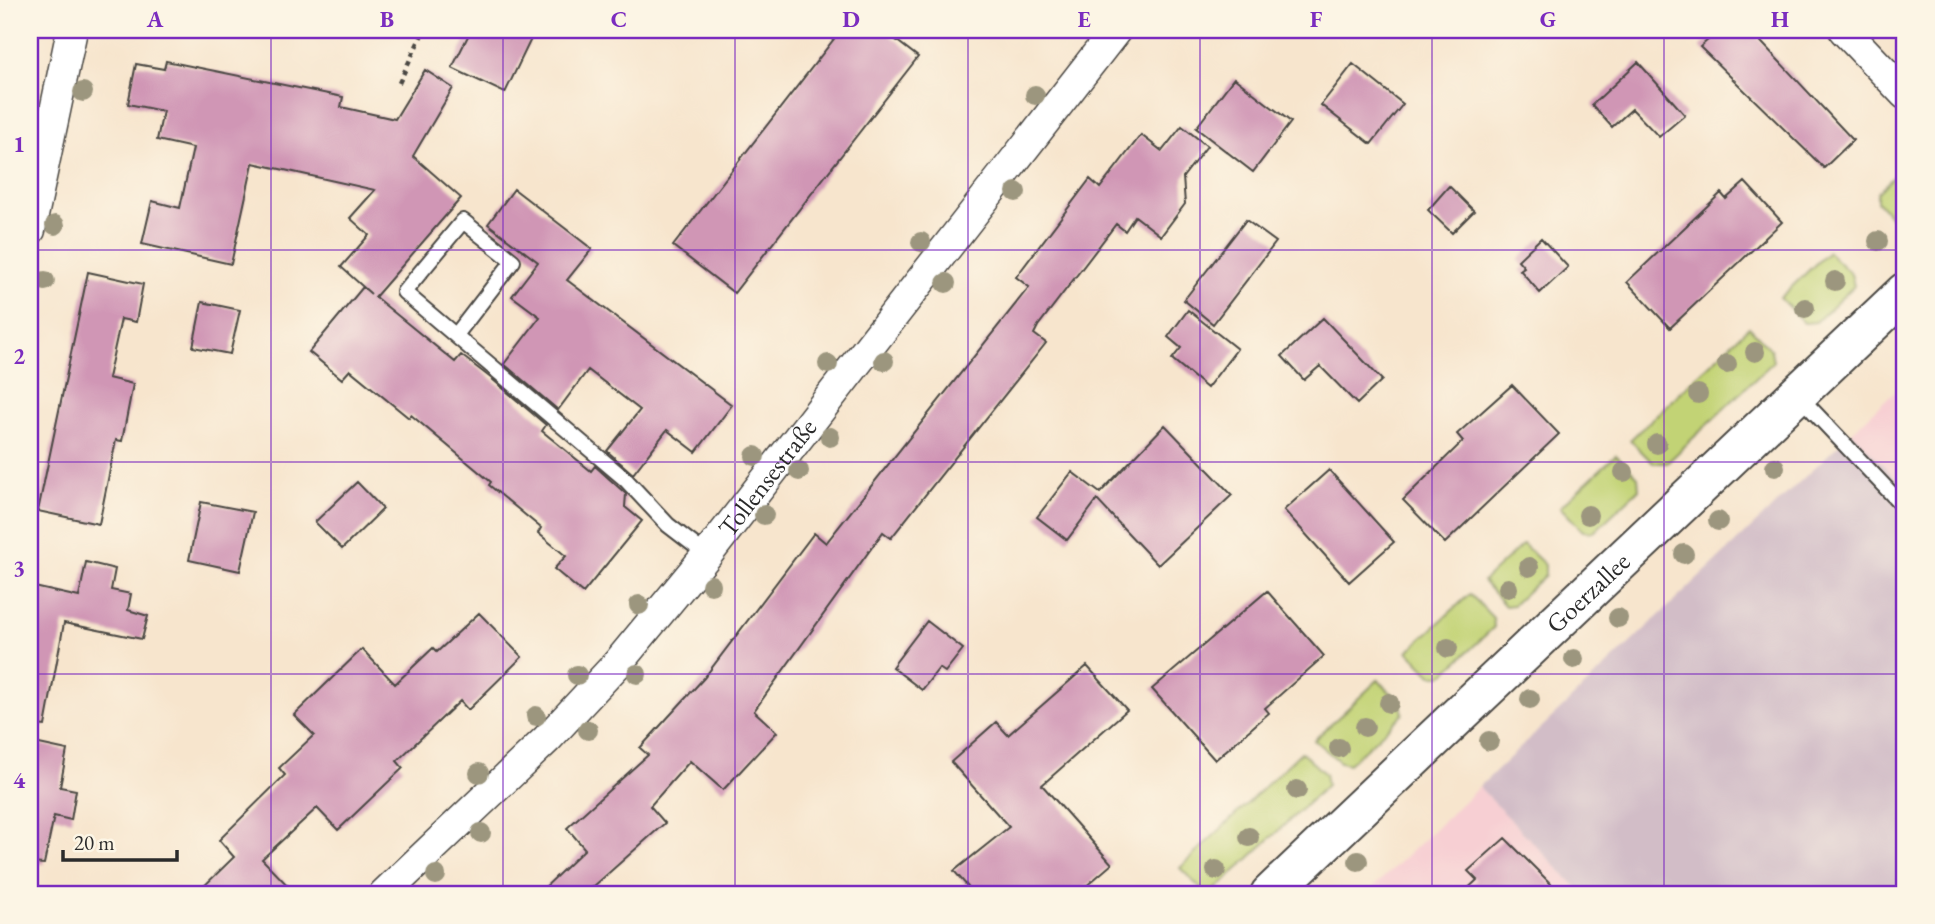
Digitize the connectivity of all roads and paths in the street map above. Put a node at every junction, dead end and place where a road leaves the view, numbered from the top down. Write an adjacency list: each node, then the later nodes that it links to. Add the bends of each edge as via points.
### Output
1 (72, 30): 7 (street)
2 (424, 30): 5 (path)
3 (1116, 30): 12 (street, Tollensestraße)
4 (1844, 30): 6 (street)
5 (399, 83)
6 (1905, 94)
7 (30, 230)
8 (1905, 292): 10 (main road, Goerzallee)
9 (456, 335): 9 (lane, via 513,261 463,221 404,292); 12 (lane)
10 (1797, 394): 11 (lane); 14 (main road, Goerzallee)
11 (1905, 508)
12 (707, 555): 13 (street, Tollensestraße, via 587,697)
13 (384, 894)
14 (1270, 894)

